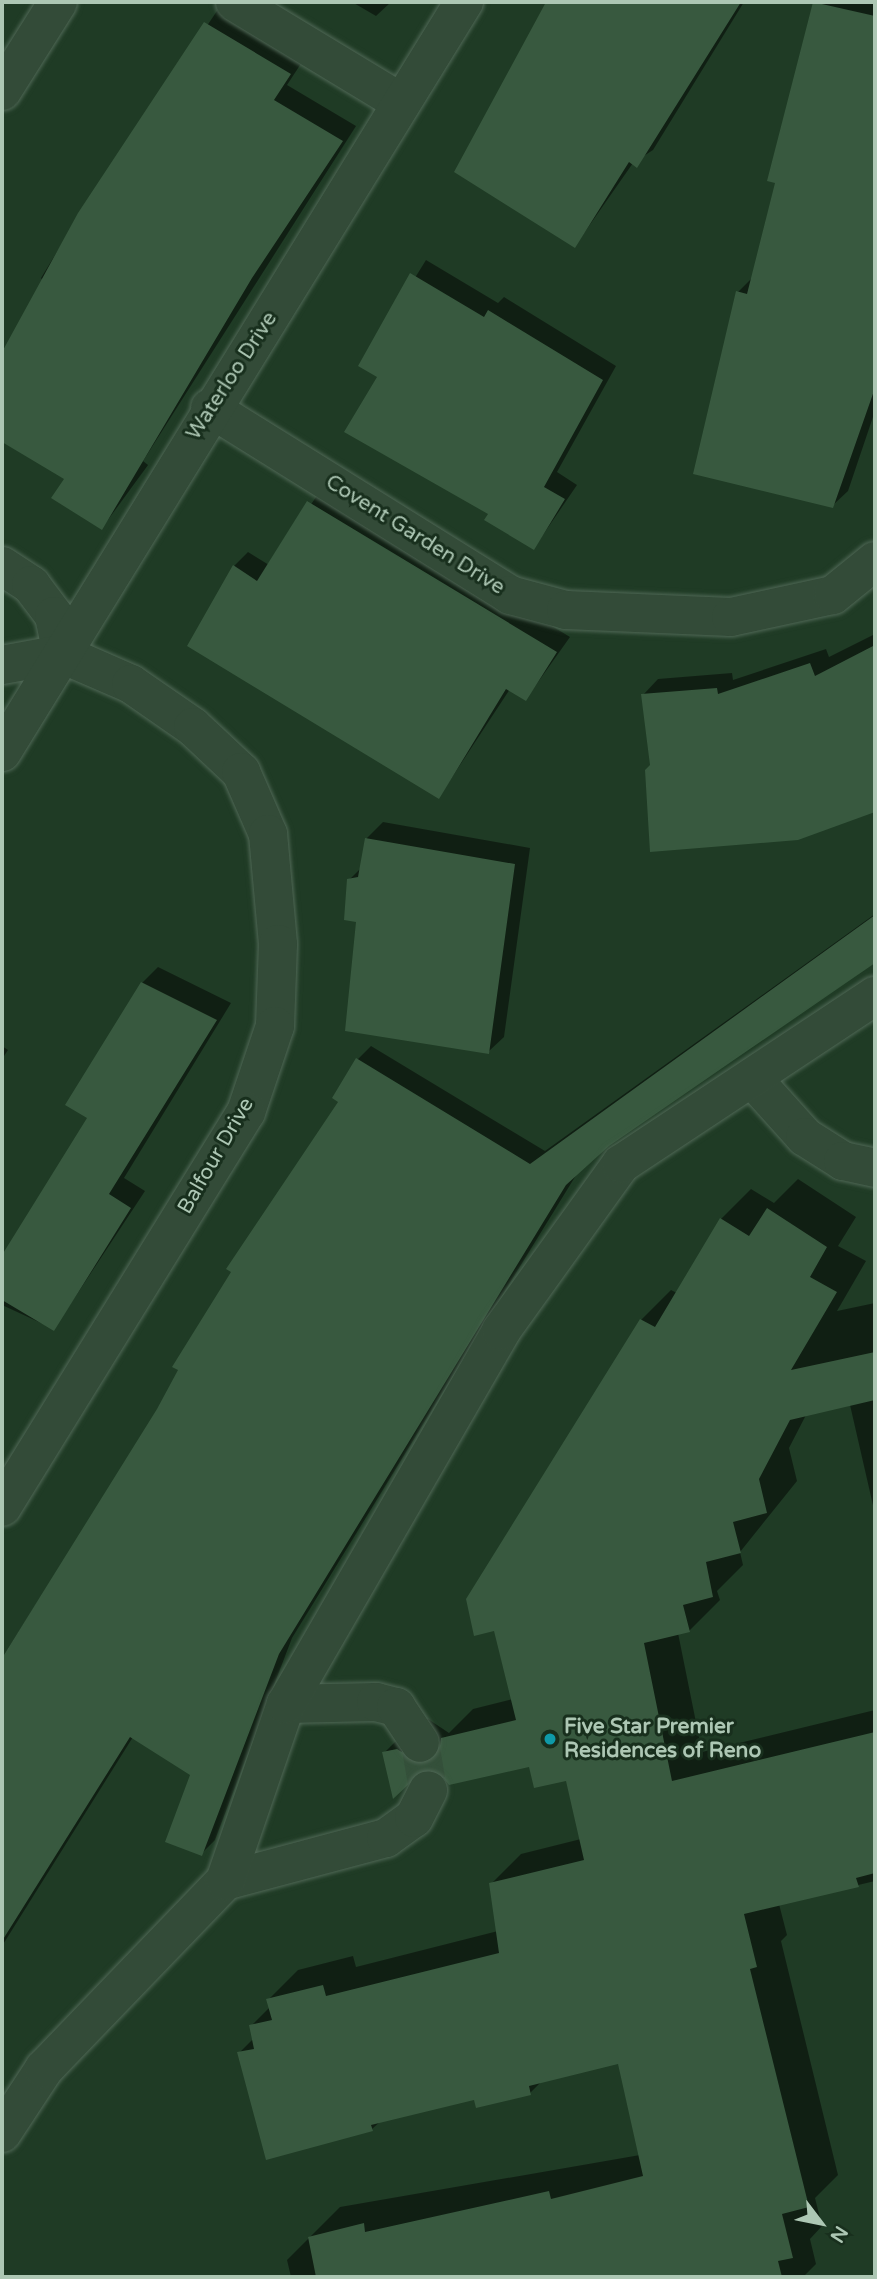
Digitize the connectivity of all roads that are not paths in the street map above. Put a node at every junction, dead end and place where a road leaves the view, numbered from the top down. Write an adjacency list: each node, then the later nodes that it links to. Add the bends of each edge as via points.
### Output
1 (58, 2): 4 (street)
2 (235, 2): 5 (street)
3 (464, 2): 5 (street, Waterloo Drive)
4 (2, 91)
5 (400, 102): 6 (street, Waterloo Drive)
6 (210, 408): 7 (street, Covent Garden Drive, via 510,595 566,610 731,617 834,594); 9 (street, Waterloo Drive)
7 (875, 561)
8 (2, 566): 9 (street, via 31,585 54,616)
9 (62, 654): 10 (street); 11 (street, Waterloo Drive); 15 (street, Balfour Drive, via 131,684 193,727 241,772 268,834 278,944 275,1026 246,1112)
10 (2, 665)
11 (2, 752)
12 (875, 996): 13 (street)
13 (752, 1078): 14 (street, via 805,1137 844,1161); 16 (street, via 621,1164 501,1331)
14 (875, 1168)
15 (2, 1507)
16 (286, 1704): 17 (street, via 376,1702 396,1707); 19 (street)
17 (420, 1743)
18 (428, 1790): 19 (street, via 414,1818 386,1838)
19 (225, 1881): 20 (street, via 44,2069)
20 (2, 2133)

